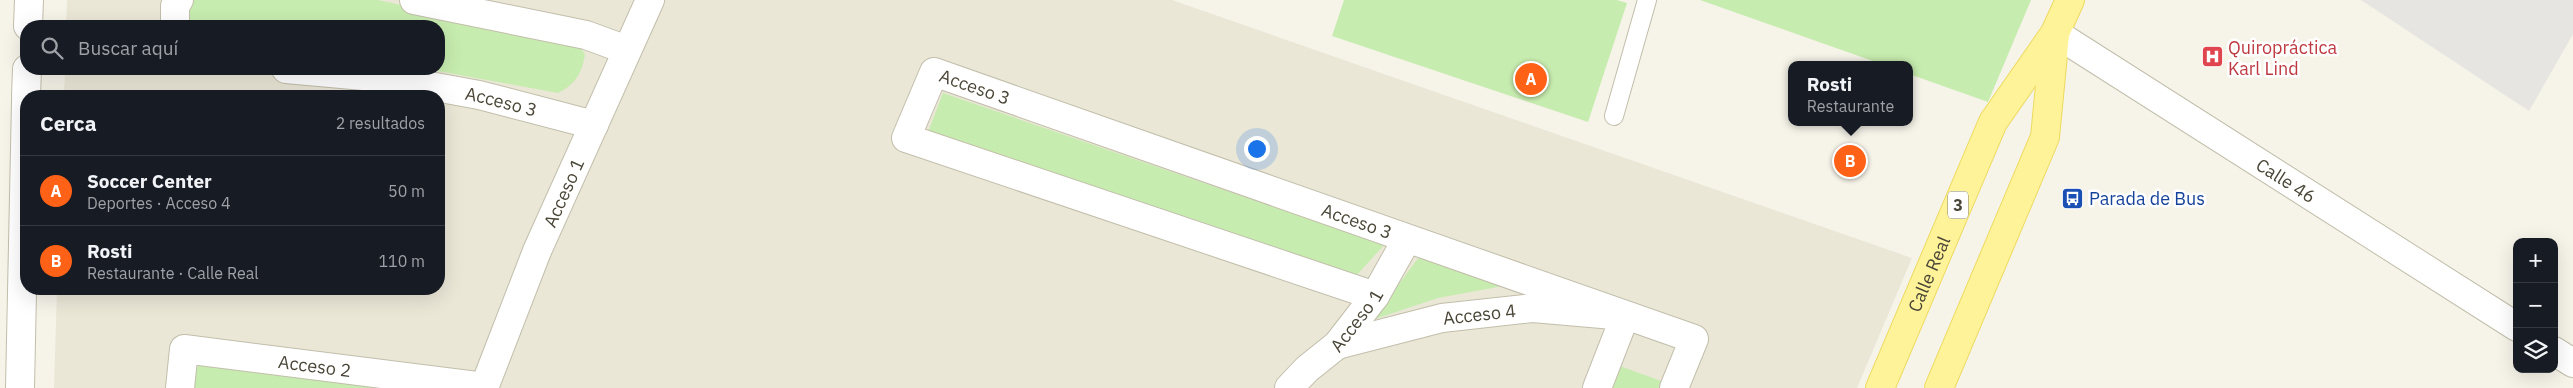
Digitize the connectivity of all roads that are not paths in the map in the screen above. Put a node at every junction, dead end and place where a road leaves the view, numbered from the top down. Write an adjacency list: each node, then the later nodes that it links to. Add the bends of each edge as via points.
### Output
1 (29, 0): 7 (street)
2 (178, 0): 8 (street)
3 (414, 0): 10 (street, via 586,36)
4 (650, 0): 10 (street, Acceso 1)
5 (1647, 0): 14 (lane)
6 (2070, 0): 9 (main road, Calle Real / 3)
7 (28, 20)
8 (174, 20)
9 (2055, 33): 21 (street, Calle 46); 31 (main road, Calle Real / 3, via 1993,122); 32 (main road, Calle Real / 3, via 2045,137)
10 (627, 50): 15 (street, Acceso 1)
11 (27, 75): 13 (street)
12 (353, 75): 15 (street, Acceso 3, via 479,95)
13 (26, 90)
14 (1614, 116)
15 (594, 125): 25 (street, Acceso 1, via 537,251)
16 (20, 175): 19 (street)
17 (1407, 239): 18 (street, Acceso 1); 18 (street, Acceso 3, via 934,72 906,138); 20 (street, Acceso 4)
18 (1375, 296): 22 (street, Acceso 1)
19 (10, 298): 26 (street)
20 (1625, 316): 22 (street, Acceso 4, via 1524,309 1442,318); 29 (street); 30 (street, Acceso 4, via 1694,339)
21 (2513, 324)
22 (1337, 345): 28 (street, Acceso 1)
23 (2558, 354): 24 (street)
24 (2573, 363)
25 (484, 387): 27 (street, Acceso 2, via 184,349)
26 (20, 388)
27 (180, 388)
28 (1289, 388)
29 (1596, 388)
30 (1674, 388)
31 (1880, 388)
32 (1939, 388)

